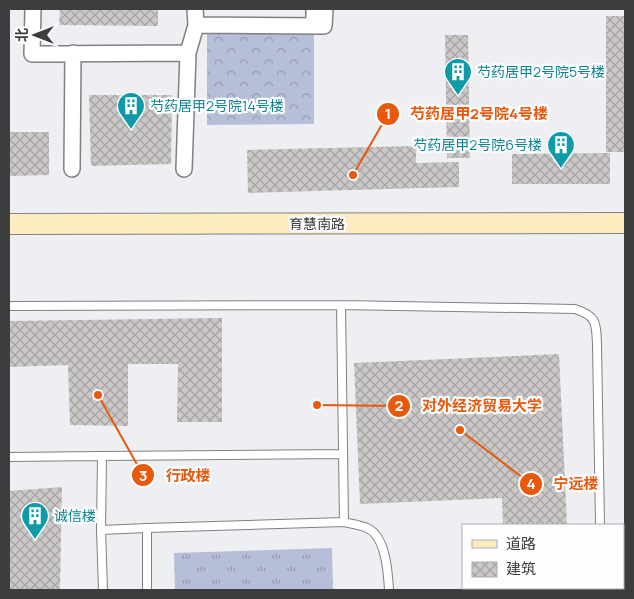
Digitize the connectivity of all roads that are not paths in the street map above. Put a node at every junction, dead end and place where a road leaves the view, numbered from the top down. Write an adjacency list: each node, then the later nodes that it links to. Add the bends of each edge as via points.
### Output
1 (32, 9): 7 (street, via 32,54)
2 (196, 9): 5 (street)
3 (314, 9): 6 (street)
4 (325, 9): 6 (street, via 324,26)
5 (196, 25): 6 (street); 8 (street)
6 (314, 26)
7 (73, 53): 8 (street); 10 (street)
8 (188, 53): 9 (street)
9 (184, 168)
10 (72, 169)
11 (625, 223): 12 (street, 育慧南路)
12 (9, 224)
13 (341, 305): 14 (lane); 15 (lane); 19 (lane, via 575,310 588,313 596,322 597,337)
14 (9, 306)
15 (341, 454): 16 (lane); 18 (lane)
16 (102, 456): 17 (lane); 21 (lane)
17 (9, 457)
18 (344, 522): 20 (lane); 24 (lane, via 369,528 381,544)
19 (600, 524)
20 (147, 528): 21 (lane); 23 (lane)
21 (102, 530): 22 (lane)
22 (103, 590)
23 (147, 590)
24 (389, 590)

